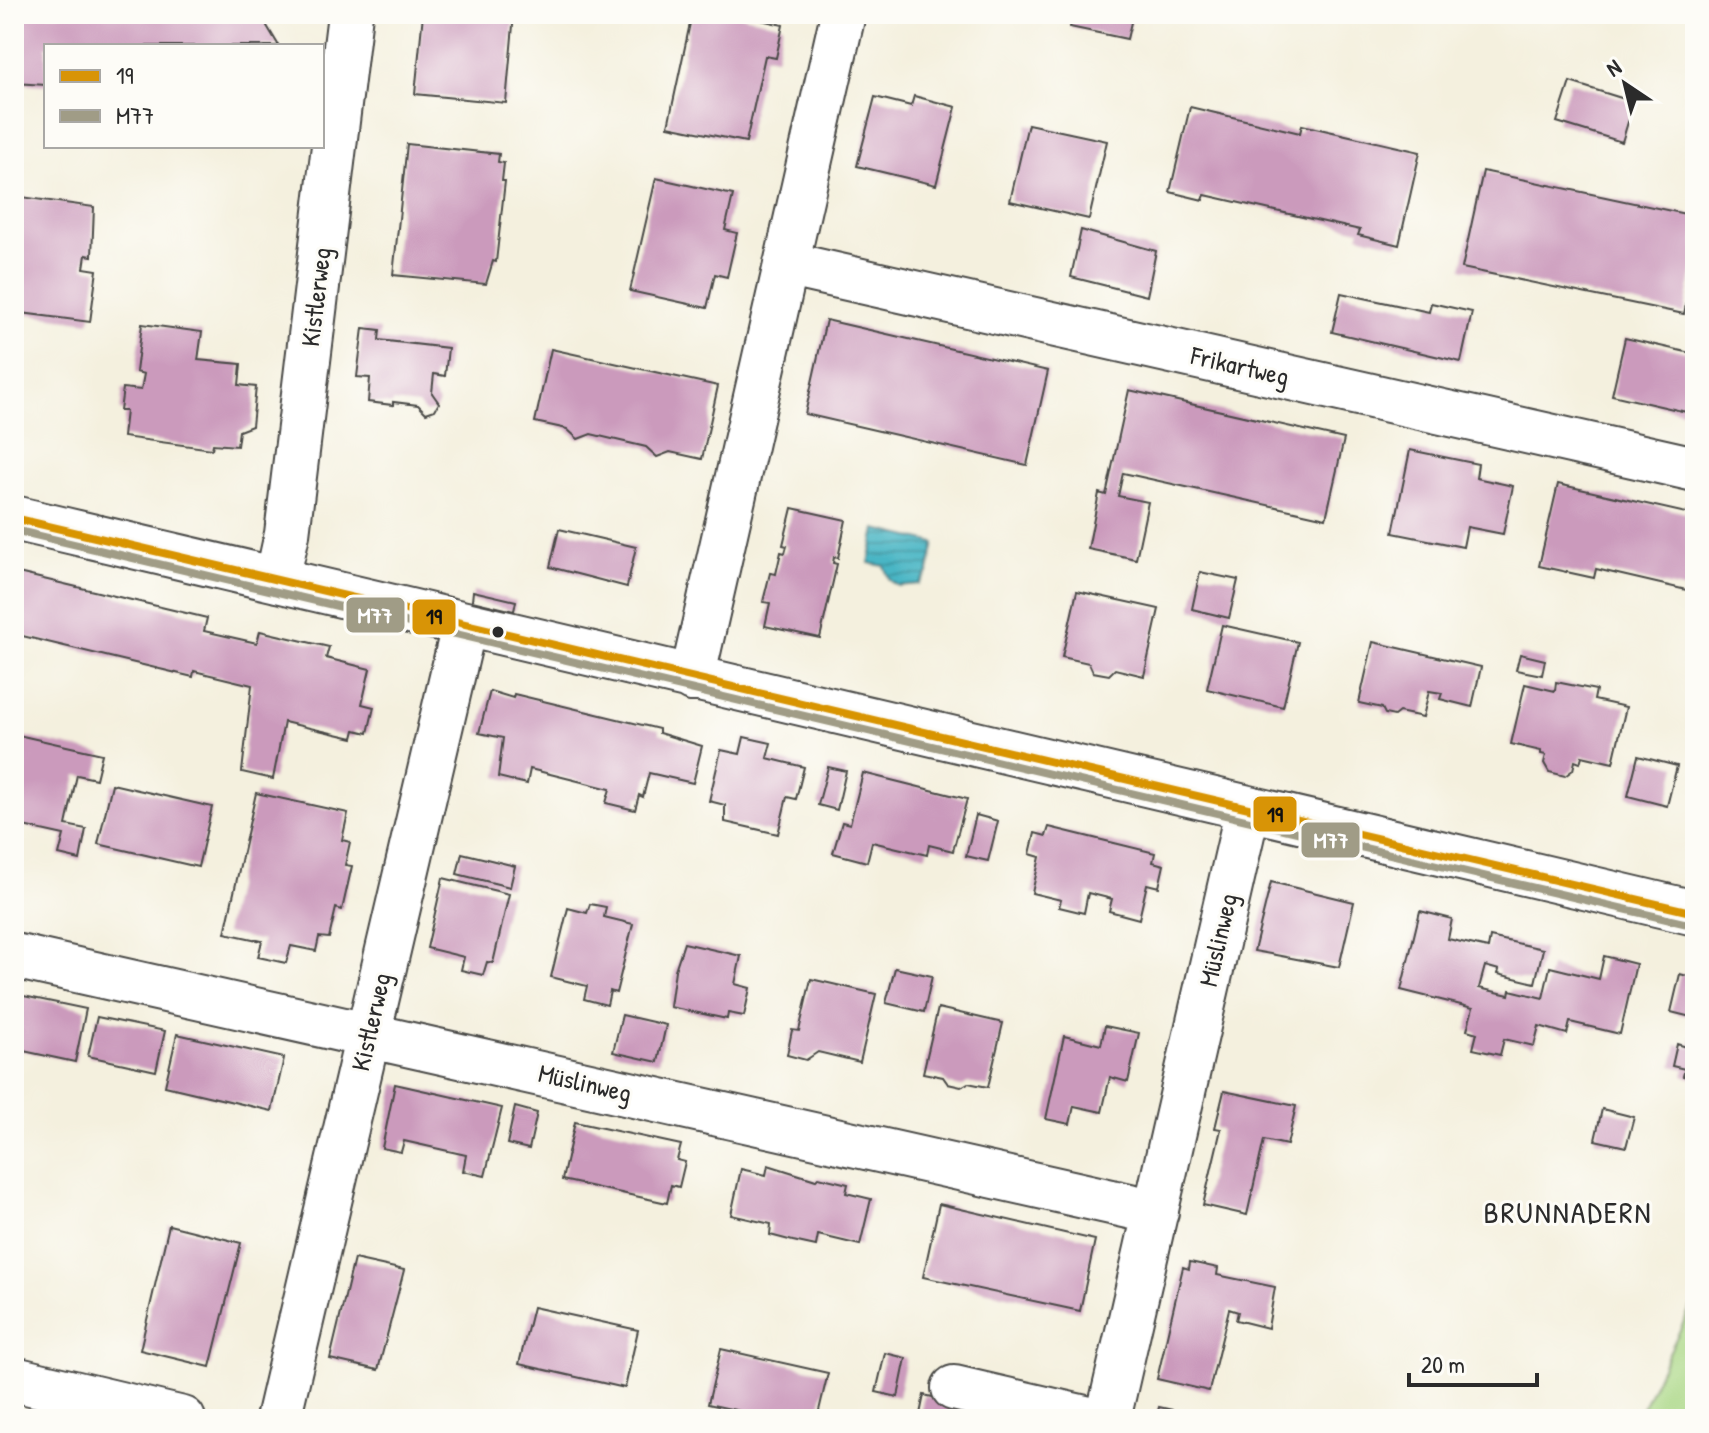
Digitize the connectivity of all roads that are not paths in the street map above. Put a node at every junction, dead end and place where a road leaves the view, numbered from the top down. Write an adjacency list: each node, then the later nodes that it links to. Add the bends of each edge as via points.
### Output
1 (350, 14): 6 (street, Kistlerweg)
2 (843, 14): 3 (street)
3 (786, 264): 4 (street, Frikartweg); 8 (street)
4 (1695, 469)
5 (14, 518): 6 (street)
6 (277, 580): 7 (street)
7 (464, 626): 8 (street); 12 (street, Kistlerweg)
8 (692, 679): 9 (street)
9 (1248, 808): 10 (street); 13 (street, Müslinweg)
10 (1695, 913)
11 (14, 956): 12 (street, Müslinweg)
12 (369, 1033): 13 (street, Müslinweg); 17 (street, Kistlerweg)
13 (1156, 1212): 19 (street, Müslinweg)
14 (14, 1379): 16 (street)
15 (954, 1388): 18 (street)
16 (183, 1419)
17 (278, 1419)
18 (1089, 1419)
19 (1108, 1419)

